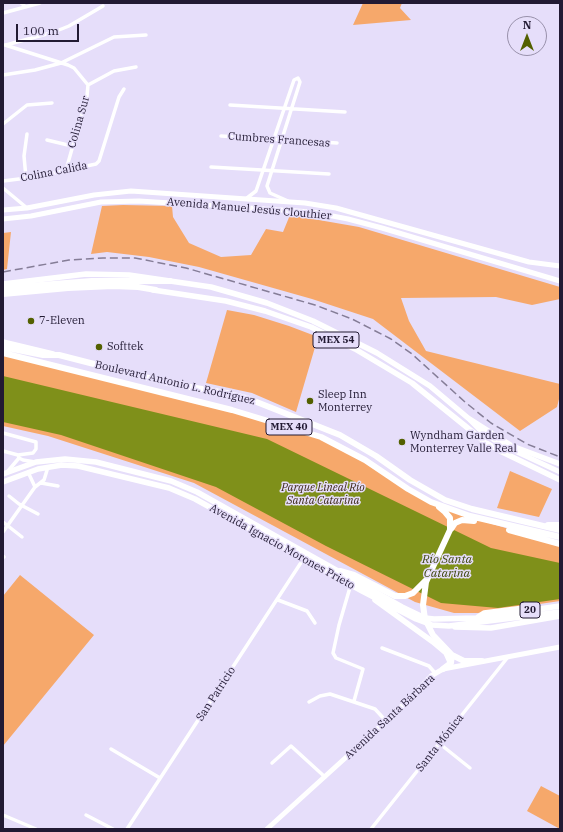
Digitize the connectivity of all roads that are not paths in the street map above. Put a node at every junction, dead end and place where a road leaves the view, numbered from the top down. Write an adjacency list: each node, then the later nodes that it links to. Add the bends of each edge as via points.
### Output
1 (21, 3): 4 (street)
2 (40, 3): 4 (street)
3 (104, 6): 7 (street, via 54,32)
4 (26, 7): 5 (street)
5 (3, 13)
6 (146, 35): 8 (street, via 109,39)
7 (4, 45): 8 (street, Colina Sur)
8 (61, 63): 10 (street); 11 (street, Colina Sur, via 74,68)
9 (136, 67): 11 (street, via 114,71)
10 (3, 75)
11 (88, 85): 25 (street, Colina Sur)
12 (124, 89): 27 (street, Colina Calida, via 119,97 99,161)
13 (52, 103): 18 (street, via 27,105)
14 (230, 106): 15 (street)
15 (284, 109): 16 (street); 16 (street, via 294,80 298,78 300,82); 21 (street)
16 (292, 109): 17 (street); 23 (street)
17 (345, 112)
18 (3, 124)
19 (27, 134): 31 (street, via 24,156)
20 (221, 136): 21 (street, Cumbres Francesas)
21 (274, 139): 23 (street, Cumbres Francesas); 28 (street)
22 (47, 140): 25 (street)
23 (283, 140): 24 (street, Cumbres Francesas); 29 (street)
24 (337, 143)
25 (72, 146): 27 (street, Colina Sur)
26 (211, 167): 28 (street)
27 (66, 170): 31 (street, Colina Calida)
28 (263, 170): 29 (street); 34 (street, via 254,194)
29 (272, 171): 30 (street); 35 (street, via 268,191)
30 (329, 174)
31 (26, 178): 32 (street, Colina Calida)
32 (3, 181)
33 (3, 188): 36 (street)
34 (245, 199): 35 (street, Avenida Manuel Jesús Clouthier); 36 (street, Avenida Manuel Jesús Clouthier, via 131,191 94,195)
35 (291, 202): 39 (street, Avenida Manuel Jesús Clouthier, via 336,208 529,262)
36 (27, 208): 37 (street, Avenida Manuel Jesús Clouthier)
37 (3, 210)
38 (3, 219): 41 (street, Avenida Manuel Jesús Clouthier, via 101,202 138,201 324,213)
39 (560, 266)
40 (170, 281): 42 (main road, MEX 54, via 103,274); 43 (highway, via 104,281); 50 (main road, MEX 54, via 226,291 267,303 320,324 358,342 408,371)
41 (560, 281)
42 (3, 284)
43 (3, 288)
44 (156, 290): 45 (highway, via 113,286 68,288); 60 (main road, MEX 54, via 226,301 311,327 361,352 412,383 500,451)
45 (3, 296)
46 (3, 342): 49 (main road, Boulevard Antonio L. Rodríguez / MEX 40)
47 (3, 347): 49 (highway, via 43,355)
48 (3, 353): 66 (highway, Boulevard Antonio L. Rodríguez / MEX 40, via 225,408 320,437 365,460)
49 (59, 355): 72 (highway, Boulevard Antonio L. Rodríguez / MEX 40, via 172,384 250,399 340,435 445,500)
50 (468, 418): 55 (main road, MEX 54, via 512,446); 58 (street, via 482,433 502,445)
51 (3, 433): 53 (street, via 36,442 33,453)
52 (3, 451): 53 (street)
53 (18, 457): 54 (street); 59 (street)
54 (36, 462): 59 (main road, Avenida Ignacio Morones Prieto); 80 (main road, Avenida Ignacio Morones Prieto, via 79,459 170,481 197,492)
55 (560, 464)
56 (48, 467): 57 (main road, Avenida Ignacio Morones Prieto); 62 (street); 79 (main road, Avenida Ignacio Morones Prieto, via 78,466 169,488 195,499)
57 (28, 472): 61 (main road, Avenida Ignacio Morones Prieto); 64 (street)
58 (560, 472)
59 (5, 473)
60 (560, 480)
61 (3, 482)
62 (41, 483): 63 (street); 64 (street)
63 (58, 486)
64 (35, 488): 67 (street)
65 (9, 496): 67 (street)
66 (431, 502): 73 (highway, via 448,515); 77 (highway, Boulevard Antonio L. Rodríguez / MEX 40, via 470,516)
67 (22, 505): 68 (street); 71 (street)
68 (38, 514)
69 (3, 522): 71 (street)
70 (560, 525): 72 (highway)
71 (8, 526): 75 (street); 76 (street)
72 (540, 526): 74 (highway, Boulevard Antonio L. Rodríguez / MEX 40)
73 (450, 530): 78 (highway, via 459,521 469,519); 81 (highway)
74 (560, 530)
75 (3, 532)
76 (22, 537)
77 (560, 537)
78 (560, 544)
79 (304, 558): 82 (main road, Avenida Ignacio Morones Prieto); 84 (street, San Patricio)
80 (340, 571): 81 (highway, via 394,596 405,596); 89 (main road, Avenida Ignacio Morones Prieto, via 425,618)
81 (427, 580): 95 (highway, via 423,601 425,619 433,635)
82 (351, 584): 83 (main road, Avenida Ignacio Morones Prieto); 100 (street, via 338,625 333,653 336,658 363,669)
83 (362, 591): 92 (main road, Avenida Ignacio Morones Prieto, via 423,622); 98 (main road, via 434,642 449,657)
84 (278, 600): 91 (street, via 306,612); 108 (street, San Patricio)
85 (560, 603): 89 (main road, via 484,613)
86 (560, 606): 90 (main road, 20)
87 (560, 612): 90 (main road, Avenida Ignacio Morones Prieto)
88 (560, 616): 92 (main road, via 491,628 465,629)
89 (476, 618): 90 (main road, Avenida Ignacio Morones Prieto)
90 (500, 618): 92 (main road, Avenida Ignacio Morones Prieto)
91 (315, 623)
92 (449, 626)
93 (560, 647): 96 (street, Avenida Santa Bárbara)
94 (382, 648): 99 (street, via 429,666)
95 (452, 655): 97 (highway, via 464,661); 98 (highway, via 452,662)
96 (509, 656): 97 (street, Avenida Santa Bárbara); 103 (street, Santa Mónica)
97 (482, 661): 98 (street, Avenida Santa Bárbara)
98 (446, 667): 99 (street, Avenida Santa Bárbara)
99 (435, 674): 102 (street, Avenida Santa Bárbara)
100 (354, 701): 101 (street, via 330,694); 102 (street, via 375,709)
101 (309, 702)
102 (386, 721): 107 (street, Avenida Santa Bárbara)
103 (440, 744): 106 (street); 115 (street, Santa Mónica)
104 (111, 749): 108 (street)
105 (272, 763): 107 (street, via 291,746)
106 (470, 768)
107 (325, 777): 114 (street, Avenida Santa Bárbara)
108 (160, 778): 113 (street, San Patricio)
109 (3, 815): 111 (street)
110 (86, 815): 112 (street)
111 (36, 829)
112 (113, 829)
113 (127, 829)
114 (267, 829)
115 (371, 829)

